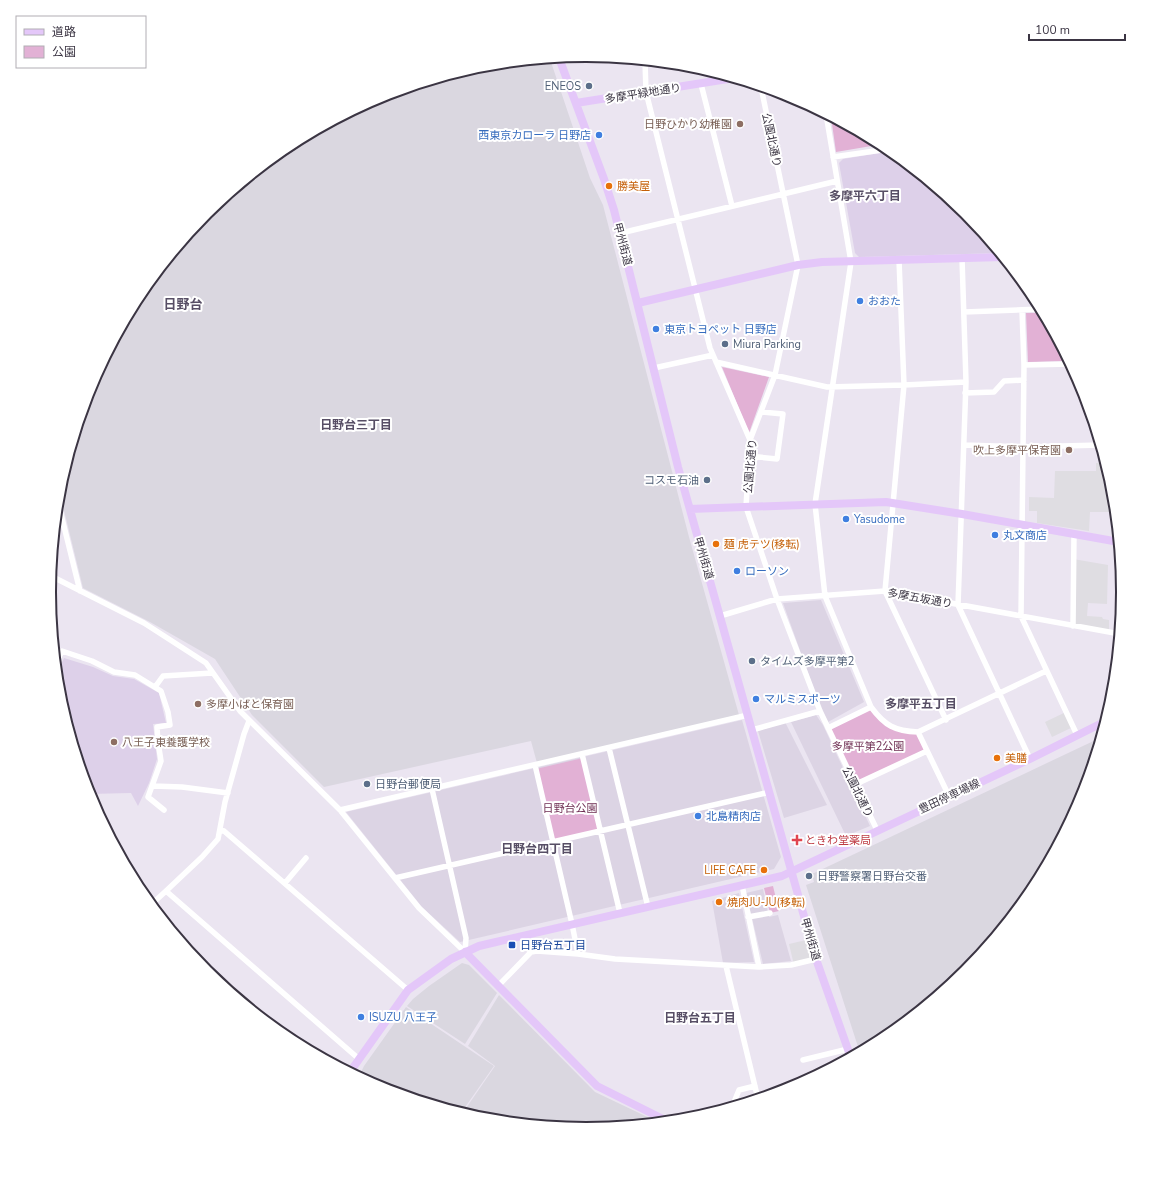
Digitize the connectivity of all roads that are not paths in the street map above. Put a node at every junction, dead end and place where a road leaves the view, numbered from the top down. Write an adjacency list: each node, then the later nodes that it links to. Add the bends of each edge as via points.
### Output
1 (561, 63): 7 (street, 甲州街道)
2 (645, 66): 5 (street)
3 (724, 80): 4 (street, 多摩平緑地通り)
4 (701, 84): 5 (street, 多摩平緑地通り); 13 (street)
5 (646, 92): 7 (street, 多摩平緑地通り); 14 (street)
6 (762, 92): 12 (street, 公園北通り)
7 (576, 103): 15 (street, 甲州街道)
8 (827, 120): 10 (street)
9 (879, 150): 10 (street)
10 (833, 157): 11 (street)
11 (836, 181): 12 (street); 19 (street)
12 (783, 194): 13 (street); 20 (street, 公園北通り)
13 (732, 206): 14 (street)
14 (679, 219): 15 (street); 21 (street)
15 (621, 233): 22 (street, 甲州街道)
16 (997, 257): 17 (street)
17 (962, 258): 18 (street); 25 (street)
18 (899, 260): 19 (street); 34 (street)
19 (851, 262): 20 (street); 35 (street)
20 (798, 265): 21 (street); 31 (street, 公園北通り)
21 (695, 290): 22 (street); 26 (street)
22 (638, 303): 30 (street, 甲州街道)
23 (1035, 309): 24 (street)
24 (1022, 310): 25 (street); 29 (street)
25 (964, 312): 33 (street)
26 (712, 355): 27 (street); 30 (street)
27 (716, 362): 31 (street); 38 (street)
28 (1064, 362): 29 (street)
29 (1024, 365): 32 (street)
30 (654, 368): 46 (street, 甲州街道)
31 (775, 375): 35 (street); 37 (street, 公園北通り)
32 (1024, 380): 36 (street, via 1004,381 994,392); 41 (street)
33 (966, 382): 34 (street); 36 (street)
34 (904, 385): 35 (street); 43 (street)
35 (832, 387): 44 (street)
36 (966, 393): 39 (street)
37 (761, 412): 38 (street, 公園北通り); 42 (street, via 783,414 777,459)
38 (750, 440): 42 (street, 公園北通り)
39 (964, 445): 41 (street); 47 (street)
40 (1096, 445): 41 (street)
41 (1023, 447): 49 (street)
42 (749, 456): 45 (street, 公園北通り)
43 (893, 503): 44 (street); 47 (street); 54 (street)
44 (815, 504): 45 (street); 55 (street)
45 (746, 507): 46 (street); 56 (street, 公園北通り)
46 (690, 509): 58 (street, 甲州街道)
47 (962, 514): 49 (street); 57 (street)
48 (62, 517): 53 (street)
49 (1022, 525): 50 (street); 59 (street)
50 (1074, 534): 51 (street); 60 (street)
51 (1114, 541)
52 (56, 579): 53 (street)
53 (80, 591): 64 (street, via 144,623 206,663)
54 (885, 591): 55 (street, 多摩五坂通り); 57 (street, 多摩五坂通り); 70 (street)
55 (825, 596): 56 (street, 多摩五坂通り); 67 (street)
56 (777, 599): 58 (street, 多摩五坂通り); 68 (street, 公園北通り)
57 (958, 605): 59 (street, 多摩五坂通り); 66 (street)
58 (720, 616): 69 (street, 甲州街道)
59 (1021, 616): 60 (street, 多摩五坂通り); 63 (street)
60 (1073, 626): 61 (street, 多摩五坂通り)
61 (1115, 633)
62 (60, 655): 65 (street, via 62,651 114,672 135,675)
63 (1046, 671): 66 (street); 76 (street)
64 (212, 673): 65 (street, via 163,676); 71 (street)
65 (155, 687): 83 (street, via 161,691 170,724 157,727 161,761)
66 (1000, 694): 70 (street); 80 (street)
67 (871, 707): 73 (street); 75 (street, via 890,727 904,732)
68 (820, 711): 73 (street, 公園北通り); 74 (street)
69 (748, 715): 74 (street, 甲州街道); 77 (street)
70 (946, 720): 75 (street)
71 (249, 721): 86 (street); 89 (street)
72 (1100, 724): 76 (street, 豊田停車場線)
73 (828, 728): 82 (street, 公園北通り)
74 (752, 730): 85 (street, 甲州街道)
75 (918, 732): 78 (street)
76 (1077, 735): 80 (street, 豊田停車場線)
77 (610, 748): 79 (street); 90 (street)
78 (927, 751): 82 (street); 87 (street)
79 (582, 754): 81 (street); 93 (street)
80 (1030, 759): 87 (street, 豊田停車場線)
81 (535, 765): 84 (street); 94 (street)
82 (854, 785): 92 (street, 公園北通り)
83 (153, 786): 86 (street); 88 (street, via 148,797)
84 (432, 789): 89 (street); 96 (street)
85 (770, 792): 90 (street); 97 (street, 甲州街道)
86 (228, 793): 91 (street)
87 (948, 796): 92 (street, 豊田停車場線)
88 (164, 810)
89 (340, 810): 98 (street)
90 (628, 824): 93 (street); 103 (street)
91 (220, 830): 99 (street); 101 (street, via 216,842)
92 (877, 830): 97 (street, 豊田停車場線)
93 (600, 831): 94 (street); 104 (street)
94 (553, 842): 96 (street); 107 (street)
95 (306, 858): 99 (street)
96 (450, 866): 98 (street); 108 (street, via 466,938)
97 (792, 870): 100 (street, 豊田停車場線, via 776,878); 110 (street, 甲州街道)
98 (395, 878): 108 (street, via 419,908)
99 (285, 884): 114 (street)
100 (742, 885): 103 (street, 豊田停車場線); 106 (street)
101 (166, 891): 102 (street); 117 (street)
102 (155, 901)
103 (648, 907): 104 (street, 豊田停車場線)
104 (620, 913): 107 (street, 豊田停車場線)
105 (770, 913): 106 (street)
106 (748, 917): 112 (street)
107 (572, 924): 108 (street, 豊田停車場線, via 480,946); 109 (street)
108 (465, 952): 113 (street); 114 (street, 豊田停車場線)
109 (578, 954): 111 (street); 113 (street, via 531,952)
110 (816, 959): 112 (street, via 791,965); 115 (street, 甲州街道)
111 (726, 966): 112 (street); 120 (street)
112 (759, 967)
113 (498, 986): 123 (street, via 597,1086)
114 (408, 990): 117 (street, 豊田停車場線)
115 (848, 1049): 116 (street, 甲州街道); 118 (street)
116 (849, 1053)
117 (359, 1059): 119 (street, 豊田停車場線)
118 (803, 1060)
119 (353, 1068)
120 (755, 1086): 121 (street); 122 (street, via 740,1090)
121 (757, 1095)
122 (734, 1102)
123 (660, 1117)

